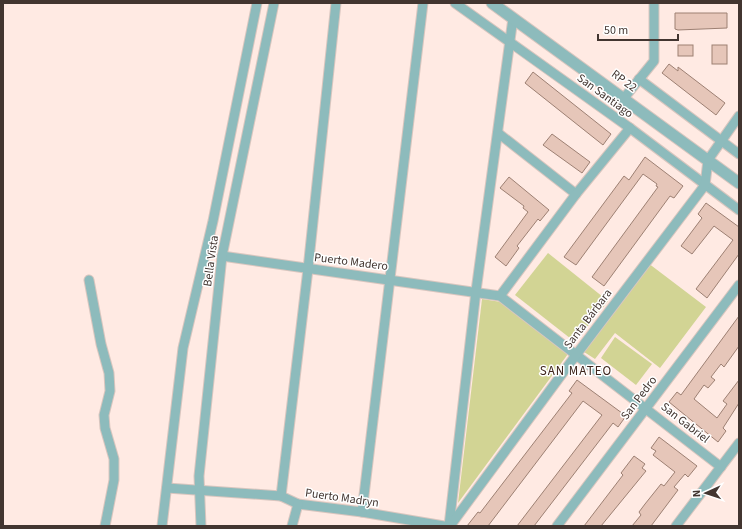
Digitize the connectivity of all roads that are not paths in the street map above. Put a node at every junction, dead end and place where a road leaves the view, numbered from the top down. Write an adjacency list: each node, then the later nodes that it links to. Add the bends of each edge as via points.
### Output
1 (257, 3): 33 (street, via 213,221 183,348)
2 (274, 3): 22 (street, Bella Vista)
3 (336, 3): 23 (street)
4 (423, 3): 24 (street)
5 (455, 3): 9 (street, San Santiago)
6 (492, 3): 8 (street, RP 22)
7 (654, 3): 10 (street, via 654,61)
8 (514, 18): 9 (street); 11 (street, RP 22)
9 (510, 43): 13 (street, San Santiago); 14 (street)
10 (639, 79): 11 (street); 15 (street)
11 (624, 98): 17 (street, RP 22)
12 (739, 116): 15 (street)
13 (630, 128): 19 (street, San Santiago); 20 (street)
14 (498, 133): 20 (street); 27 (street)
15 (722, 140): 16 (street); 17 (street)
16 (739, 154)
17 (708, 160): 18 (street, RP 22); 19 (street)
18 (739, 183)
19 (705, 185): 21 (street, San Santiago); 29 (street, Santa Bárbara)
20 (576, 194): 28 (street)
21 (739, 210)
22 (222, 256): 23 (street, Puerto Madero); 34 (street, Bella Vista)
23 (308, 269): 24 (street, Puerto Madero); 35 (street)
24 (389, 278): 27 (street, Puerto Madero); 37 (street)
25 (89, 280): 38 (street, via 109,373 110,391 104,415 114,459 114,480)
26 (739, 285): 30 (street, San Pedro)
27 (476, 291): 28 (street, Puerto Madero); 43 (street)
28 (500, 296): 29 (street, San Gabriel)
29 (576, 355): 30 (street, San Gabriel); 43 (street, Santa Bárbara)
30 (646, 408): 32 (street, San Gabriel); 44 (street, San Pedro)
31 (739, 443): 32 (street)
32 (721, 467): 45 (street)
33 (167, 488): 34 (street, Puerto Madryn); 39 (street)
34 (199, 490): 35 (street, Puerto Madryn); 40 (street, Bella Vista)
35 (281, 496): 36 (street, Puerto Madryn)
36 (298, 504): 37 (street, Puerto Madryn); 41 (street)
37 (362, 512): 42 (street, Puerto Madryn)
38 (105, 526)
39 (162, 526)
40 (200, 526)
41 (292, 526)
42 (444, 526)
43 (449, 526)
44 (557, 526)
45 (676, 526)

